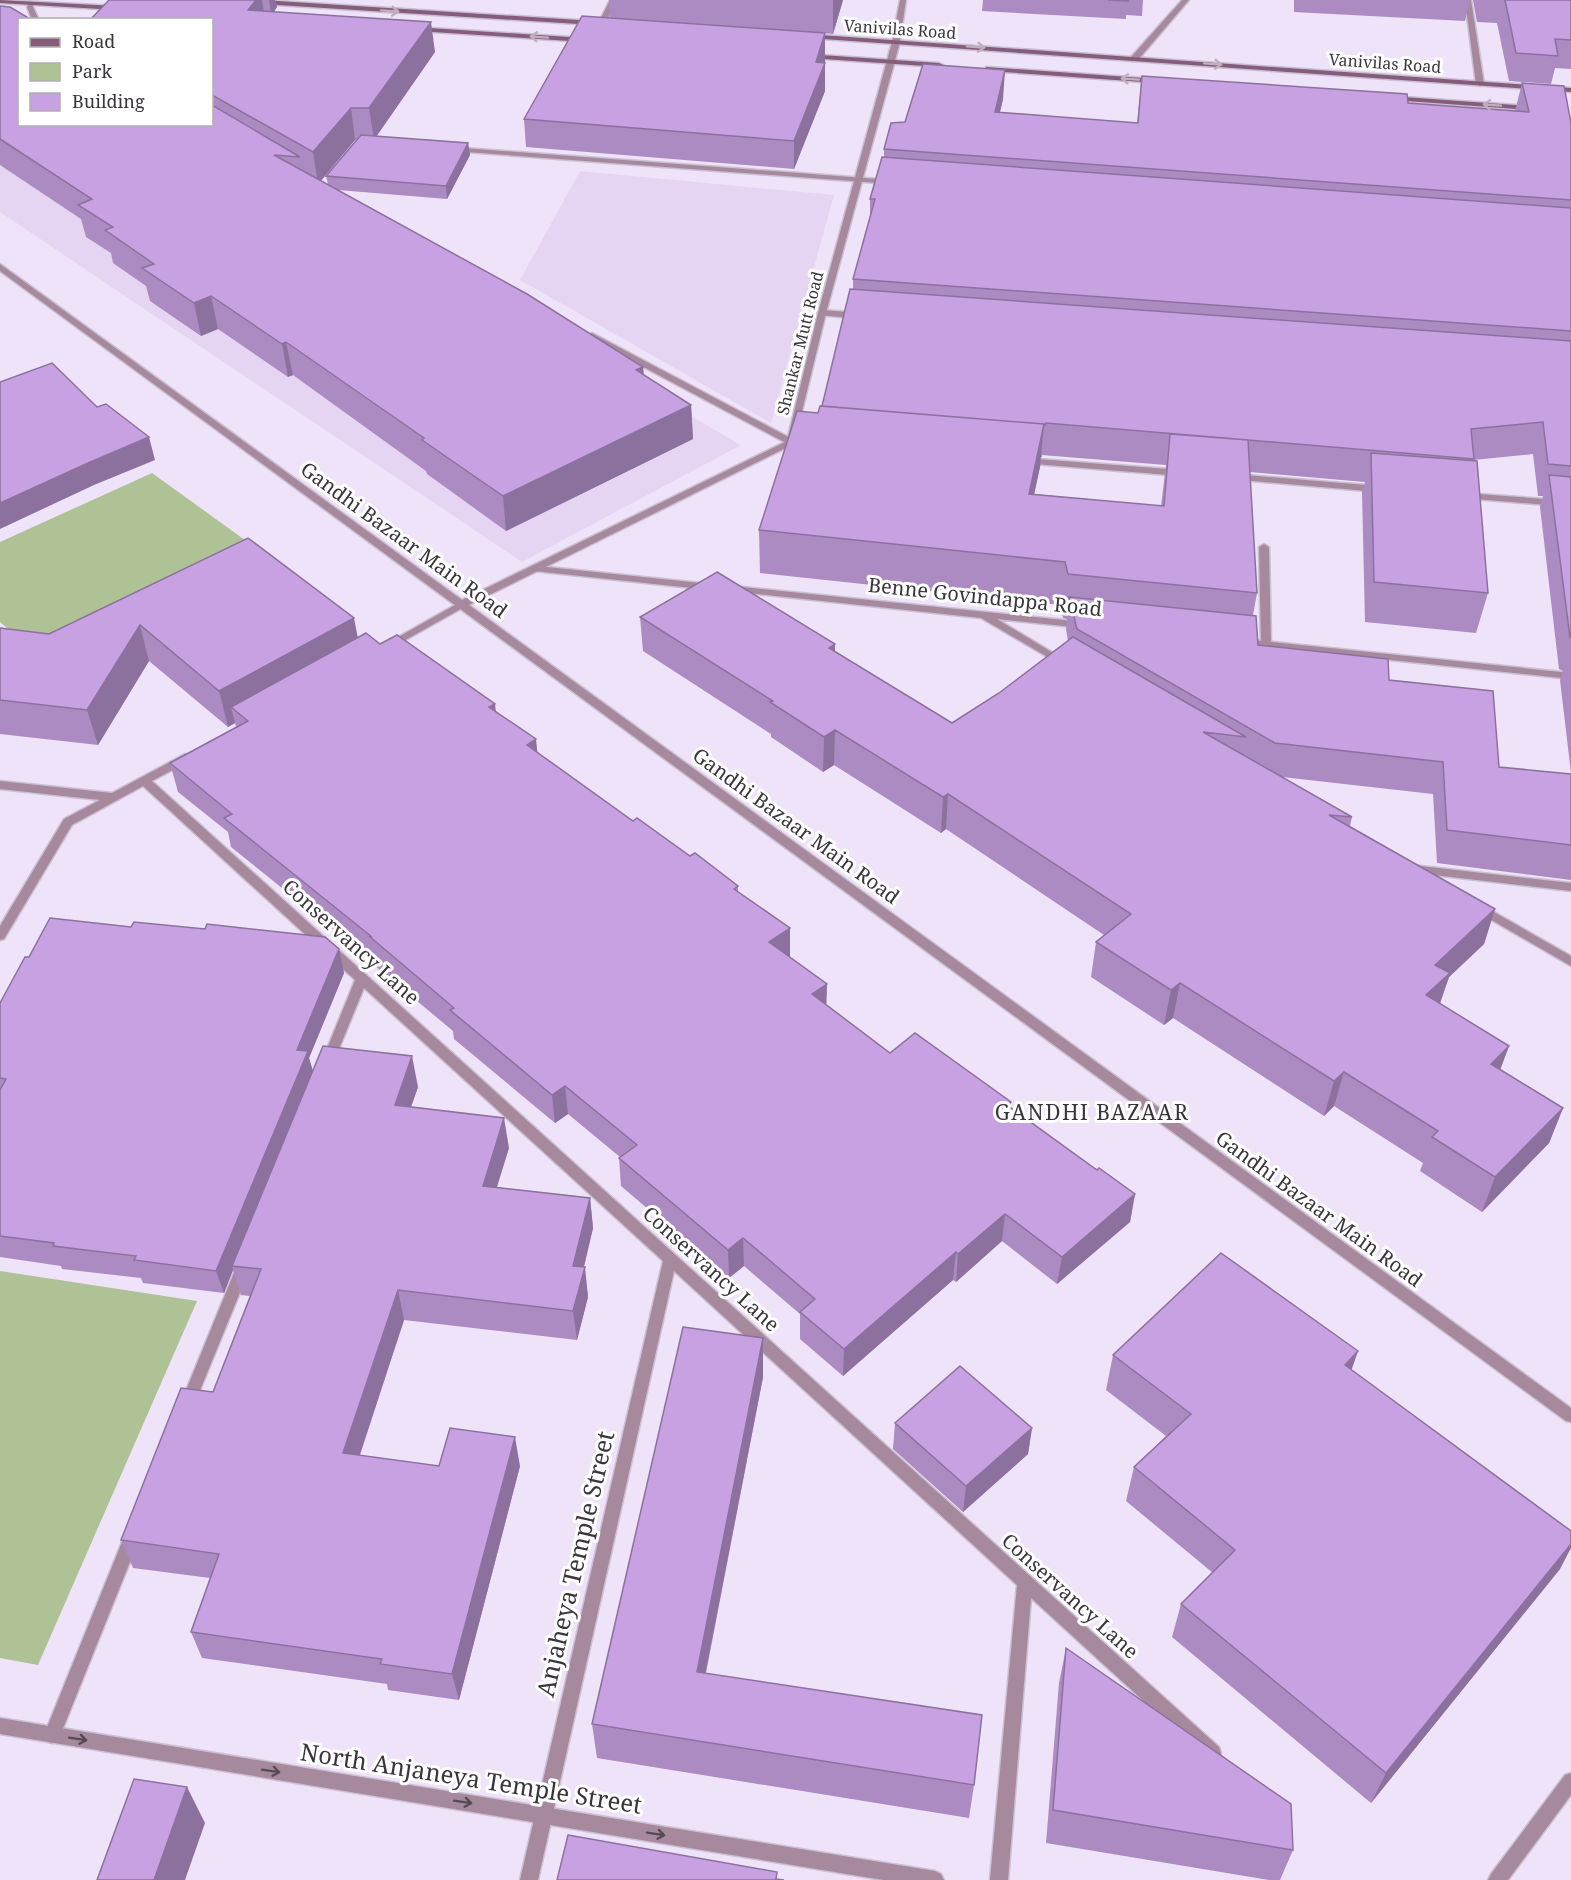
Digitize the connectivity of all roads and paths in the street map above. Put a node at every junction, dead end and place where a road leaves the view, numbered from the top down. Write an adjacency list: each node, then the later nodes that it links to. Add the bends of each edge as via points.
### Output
1 (0, 0): 8 (main road)
2 (338, 0): 9 (street)
3 (613, 0): 12 (street)
4 (903, 0): 17 (street, Shankar Mutt Road)
5 (1186, 0): 19 (street)
6 (1468, 0): 24 (street)
7 (250, 2): 9 (main road)
8 (31, 3): 10 (main road); 11 (street)
9 (333, 7): 12 (main road, one-way to 12)
10 (124, 9)
11 (35, 18)
12 (602, 24): 13 (main road)
13 (614, 25)
14 (402, 28): 16 (main road, one-way to 14)
15 (803, 36): 17 (main road, Vanivilas Road)
16 (590, 40)
17 (896, 42): 19 (main road, Vanivilas Road, one-way to 19); 20 (street, Shankar Mutt Road)
18 (798, 55): 20 (main road, Vanivilas Road)
19 (1134, 59): 24 (main road, Vanivilas Road, one-way to 24)
20 (891, 62): 21 (main road, Vanivilas Road); 29 (street, Shankar Mutt Road)
21 (950, 66)
22 (981, 69): 23 (main road, one-way to 22)
23 (1170, 82)
24 (1480, 84): 25 (main road, Vanivilas Road)
25 (1571, 90)
26 (1382, 97): 27 (main road, Vanivilas Road, one-way to 26)
27 (1535, 109)
28 (442, 148): 29 (street)
29 (859, 180): 30 (street); 32 (street, Shankar Mutt Road)
30 (906, 184)
31 (0, 267): 45 (street, Gandhi Bazaar Main Road)
32 (822, 313): 33 (street); 35 (street, Shankar Mutt Road)
33 (870, 317)
34 (582, 331): 35 (street)
35 (791, 442): 36 (street); 44 (street, Shankar Mutt Road)
36 (802, 443)
37 (1014, 460): 38 (street)
38 (1192, 474)
39 (1227, 477): 40 (street)
40 (1393, 490)
41 (1453, 495): 42 (street)
42 (1571, 504)
43 (1264, 548): 49 (street)
44 (538, 569): 45 (street, Shankar Mutt Road); 46 (street, Benne Govindappa Road)
45 (462, 604): 50 (street, Shankar Mutt Road); 66 (street, Gandhi Bazaar Main Road)
46 (982, 615): 47 (street, Benne Govindappa Road); 51 (street)
47 (1089, 626)
48 (1231, 641): 49 (street)
49 (1266, 645): 52 (street)
50 (375, 653)
51 (1066, 666)
52 (1571, 676)
53 (197, 752): 54 (street)
54 (145, 781): 56 (street); 62 (street, Conservancy Lane)
55 (0, 785): 56 (street)
56 (112, 797): 60 (street, via 68,822)
57 (1442, 886): 58 (street, via 1407,866)
58 (1571, 887)
59 (1472, 904): 61 (street)
60 (0, 936)
61 (1571, 962)
62 (362, 978): 63 (street); 65 (street, Conservancy Lane)
63 (322, 1077)
64 (249, 1253): 67 (street)
65 (670, 1259): 69 (street, Conservancy Lane); 74 (street, Anjaheya Temple Street)
66 (1571, 1416)
67 (182, 1417)
68 (137, 1527): 71 (street)
69 (1025, 1581): 72 (street, Conservancy Lane); 77 (street)
70 (0, 1726): 71 (street, North Anjaneya Temple Street)
71 (52, 1735): 74 (street, North Anjaneya Temple Street, one-way to 74)
72 (1224, 1763)
73 (1571, 1781): 78 (street)
74 (543, 1815): 75 (street, Anjaheya Temple Street); 76 (street, North Anjaneya Temple Street, one-way to 76)
75 (529, 1880)
76 (935, 1880)
77 (999, 1880)
78 (1497, 1880)

